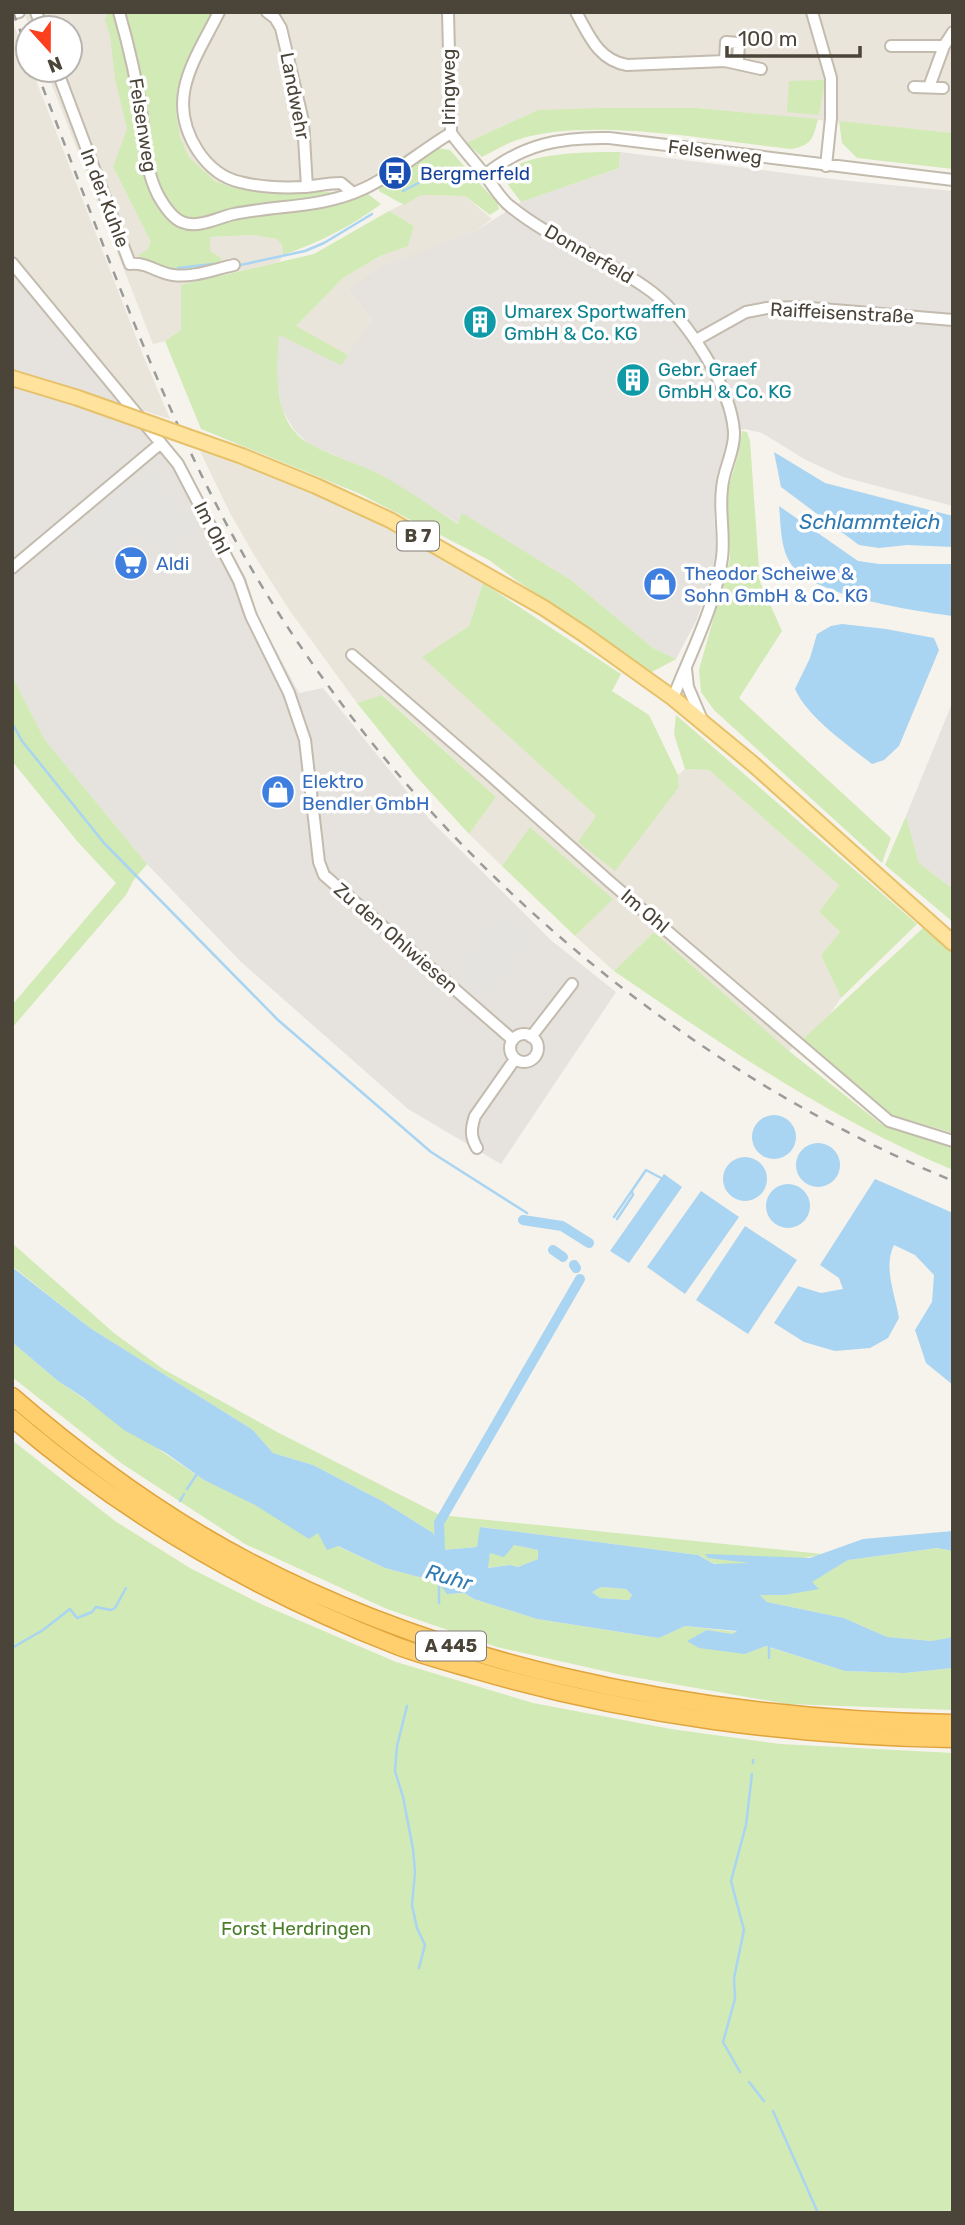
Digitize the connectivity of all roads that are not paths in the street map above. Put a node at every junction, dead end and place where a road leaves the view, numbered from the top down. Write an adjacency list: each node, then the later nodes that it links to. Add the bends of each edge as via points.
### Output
1 (19, 12): 8 (street)
2 (120, 12): 24 (street, Felsenweg, via 132,58 146,162 158,195 182,222 195,224 302,206)
3 (219, 12): 23 (street, via 186,77 183,116 192,141 209,165 230,179)
4 (267, 12): 23 (street, Landwehr, via 281,28 300,109)
5 (448, 12): 19 (street, Iringweg)
6 (576, 12): 12 (street, via 602,54 618,64)
7 (812, 12): 20 (street, via 831,78)
8 (12, 14)
9 (953, 32): 11 (street)
10 (891, 46): 11 (street)
11 (944, 46): 17 (street)
12 (725, 61): 13 (street); 13 (street, via 726,42 739,43)
13 (738, 62): 14 (street)
14 (761, 69)
15 (62, 84): 26 (street, In der Kuhle, via 130,264 176,276)
16 (914, 87): 17 (street)
17 (929, 88): 18 (street)
18 (943, 88)
19 (450, 133): 21 (street, Donnerfeld); 24 (street, Iringweg)
20 (826, 166): 21 (street, Felsenweg, via 588,137 521,151); 22 (street, Felsenweg)
21 (485, 175): 28 (street, Donnerfeld, via 522,215 654,294)
22 (953, 180)
23 (307, 187): 24 (street, via 341,183)
24 (353, 193)
25 (12, 262): 30 (street, Im Ohl)
26 (234, 265)
27 (953, 320): 28 (street, Raiffeisenstraße, via 767,308 737,317)
28 (696, 340): 33 (street, Donnerfeld, via 718,378 734,432 722,488 723,555 717,585)
29 (12, 378): 35 (main road, B 7, bridge, via 242,456 390,520 544,608)
30 (161, 443): 31 (street); 34 (street, Im Ohl, via 178,464 239,581)
31 (12, 568)
32 (352, 655): 42 (street, Im Ohl, via 889,1121)
33 (686, 667): 35 (street, Donnerfeld); 36 (street, via 688,687)
34 (289, 694): 40 (street, Zu den Ohlwiesen, via 305,740 324,875)
35 (673, 698): 36 (main road, B 7)
36 (703, 723): 37 (main road, B 7)
37 (953, 943)
38 (572, 984): 39 (street)
39 (531, 1037): 40 (street, via 524,1034); 41 (street, via 537,1044 535,1056 523,1062)
40 (513, 1040): 41 (street, via 510,1048)
41 (515, 1059): 43 (street, via 475,1116 471,1126)
42 (953, 1141)
43 (477, 1148)
44 (12, 1396): 46 (highway, A 445, via 121,1483 201,1535 310,1591 446,1644 598,1684 719,1704)
45 (12, 1418): 47 (highway, A 445, via 114,1498 195,1550 292,1601 399,1647 595,1700 829,1733)
46 (953, 1723)
47 (953, 1740)

